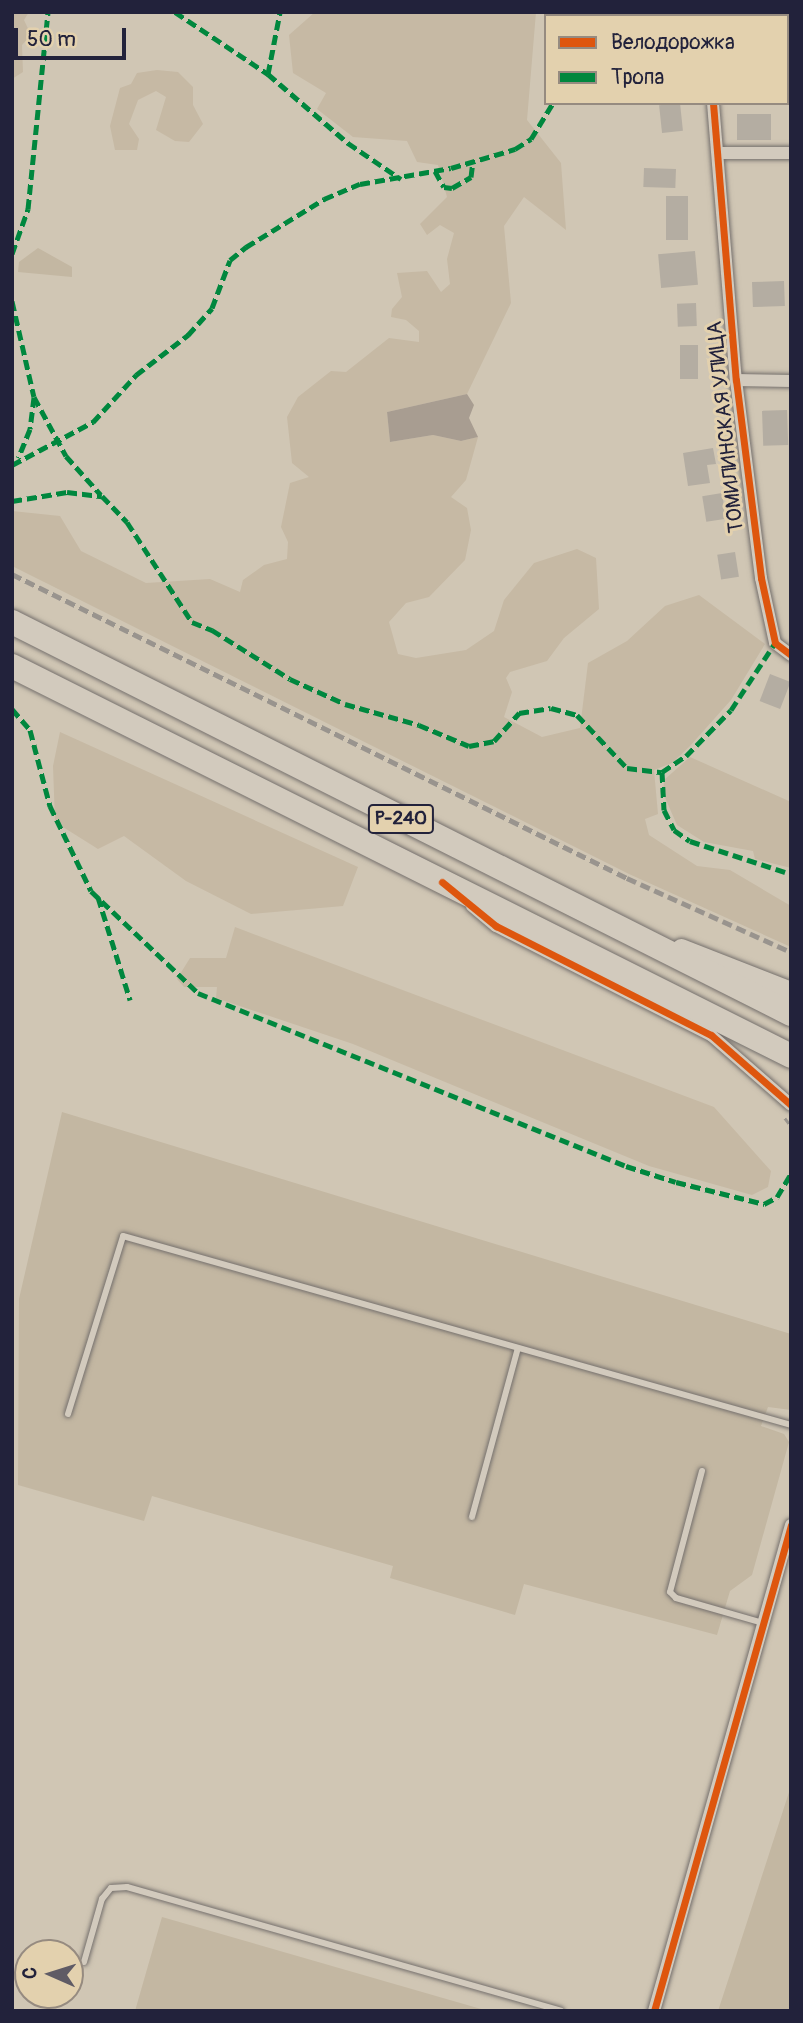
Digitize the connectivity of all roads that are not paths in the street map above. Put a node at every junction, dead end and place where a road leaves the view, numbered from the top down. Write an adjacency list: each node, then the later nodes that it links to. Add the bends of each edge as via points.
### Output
1 (713, 105): 2 (street, ТОМИЛИНСКАЯ УЛИЦА)
2 (719, 153): 3 (street); 4 (street, ТОМИЛИНСКАЯ УЛИЦА)
3 (791, 153)
4 (736, 380): 5 (street); 7 (street, ТОМИЛИНСКАЯ УЛИЦА, via 770,624 775,643)
5 (791, 381)
6 (12, 622): 10 (highway, Р-240)
7 (791, 655)
8 (12, 666): 9 (highway, Р-240)
9 (442, 882): 13 (highway, Р-240); 14 (street, via 496,926 711,1035)
10 (583, 912): 11 (street); 12 (highway, Р-240)
11 (791, 991)
12 (791, 1014)
13 (791, 1056)
14 (791, 1105)
15 (518, 1348): 16 (lane, via 123,1236); 17 (lane); 19 (lane)
16 (68, 1414)
17 (791, 1425)
18 (702, 1471): 21 (lane, via 670,1592 676,1598)
19 (472, 1517)
20 (791, 1525): 21 (street)
21 (763, 1623): 24 (street)
22 (84, 1962): 23 (lane, via 102,1899 111,1888 127,1887)
23 (561, 2011)
24 (654, 2011)

